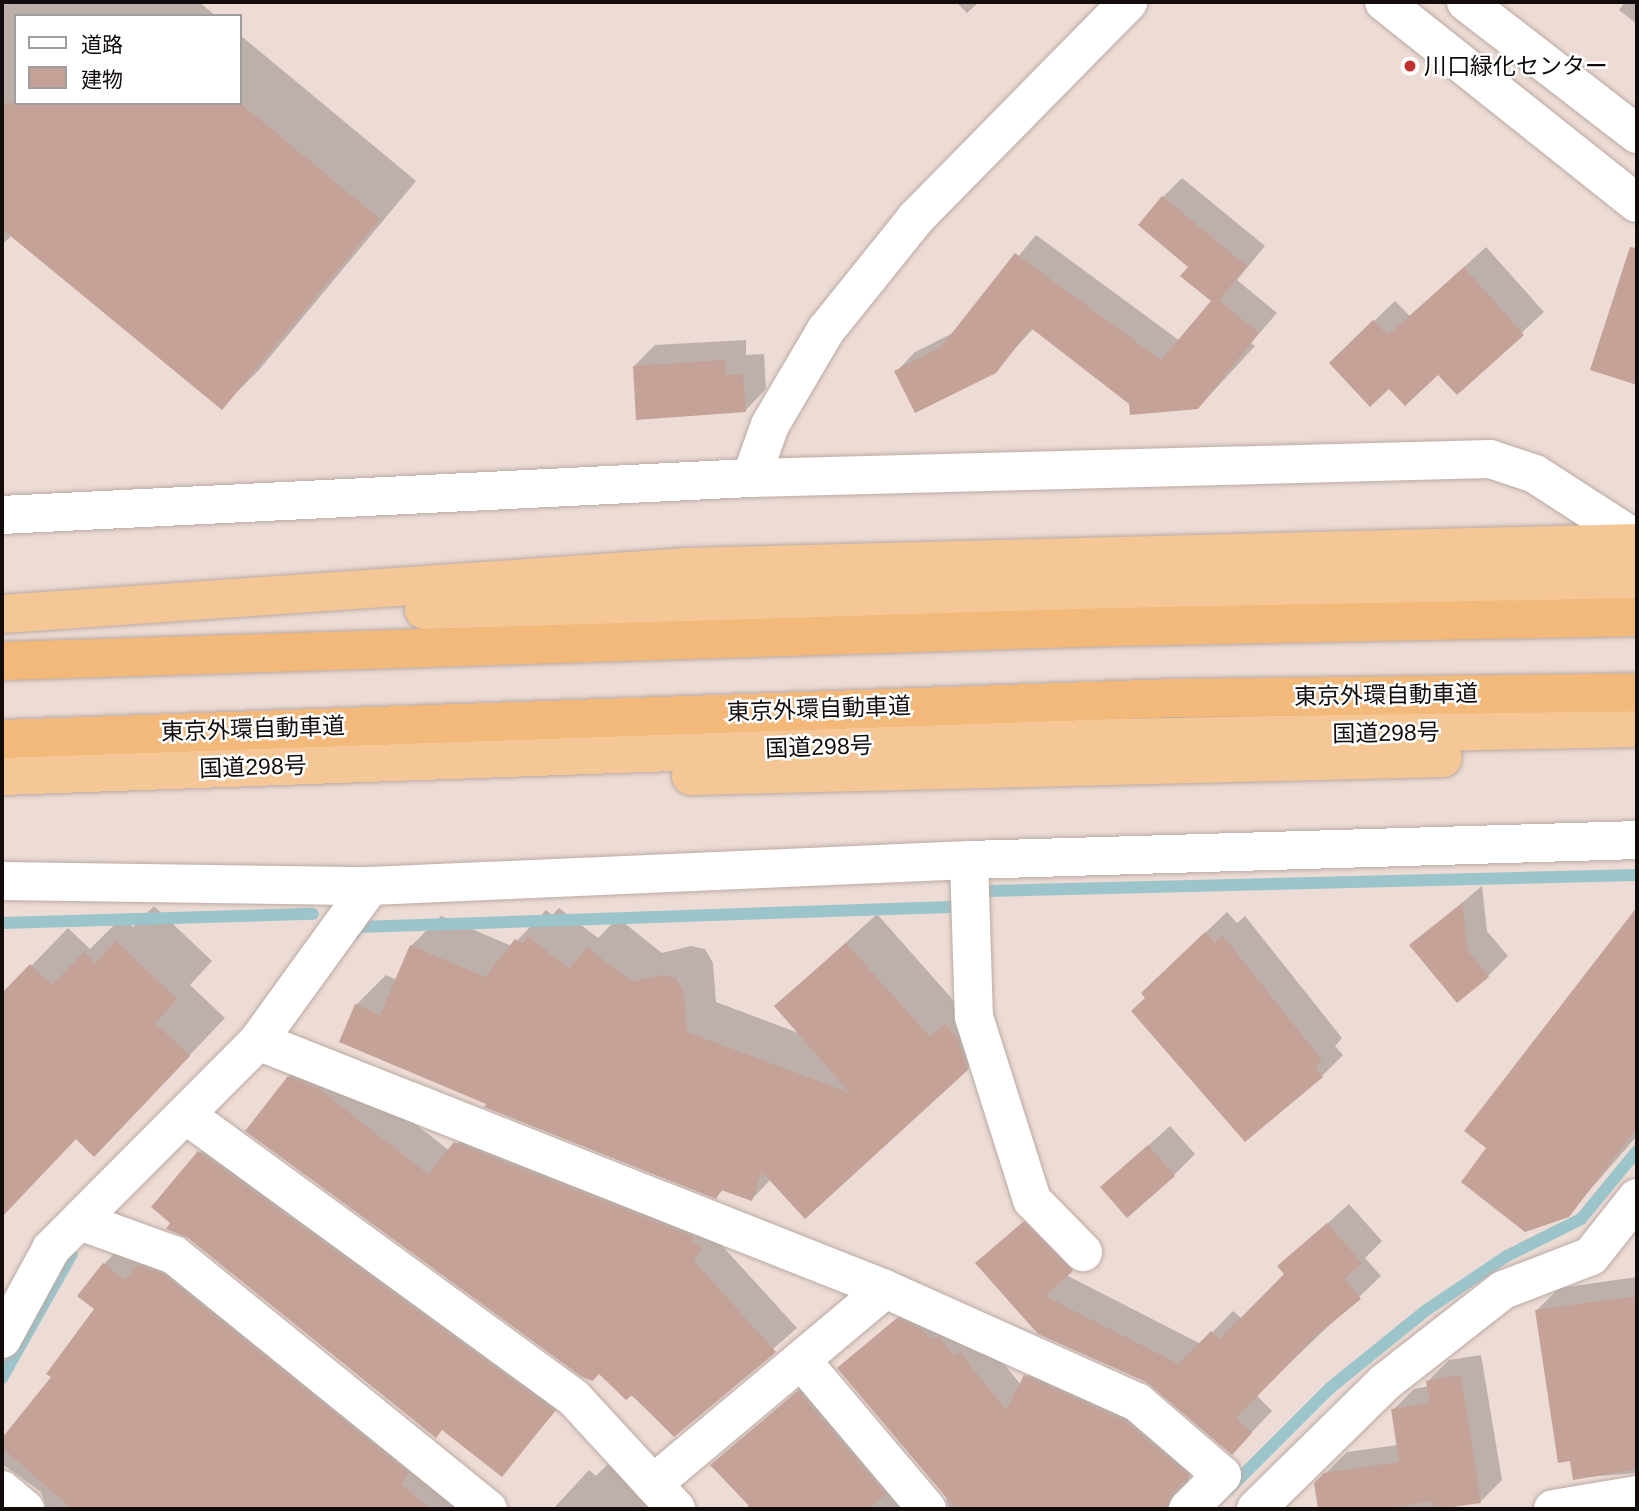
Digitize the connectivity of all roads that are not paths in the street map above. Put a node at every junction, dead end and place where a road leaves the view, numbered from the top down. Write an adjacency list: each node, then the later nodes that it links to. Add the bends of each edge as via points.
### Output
1 (1128, 2): 6 (street, via 916,218 826,330 770,425)
2 (1384, 2): 5 (street)
3 (1466, 2): 4 (street)
4 (1637, 134)
5 (1637, 203)
6 (751, 478): 7 (street); 8 (street, via 1490,459 1535,474)
7 (2, 515)
8 (1637, 541): 10 (highway, via 688,567)
9 (1637, 579): 12 (highway)
10 (2, 614)
11 (1637, 617): 13 (highway, via 1083,627)
12 (2, 620)
13 (2, 661)
14 (1637, 692): 16 (highway, 東京外環自動車道, via 1177,698)
15 (1637, 728): 18 (highway, 国道298号, via 1008,740)
16 (2, 739)
17 (1637, 753): 18 (highway, via 751,776)
18 (2, 777)
19 (1637, 840): 20 (street)
20 (969, 860): 22 (street); 27 (street, via 974,1017 1032,1200)
21 (2, 881): 22 (street)
22 (370, 886): 23 (street)
23 (258, 1041): 24 (street); 28 (street)
24 (186, 1115): 26 (street); 33 (street, via 575,1398)
25 (1637, 1198): 38 (street, via 1591,1256 1503,1290 1384,1383)
26 (80, 1220): 29 (street, via 51,1249); 35 (street, via 174,1255)
27 (1083, 1252)
28 (885, 1289): 30 (street); 37 (street, via 1137,1402 1222,1475)
29 (2, 1339)
30 (801, 1360): 33 (street); 36 (street)
31 (2, 1490): 34 (street)
32 (1637, 1495): 39 (street)
33 (665, 1497)
34 (25, 1509)
35 (488, 1509)
36 (927, 1509)
37 (1188, 1509)
38 (1256, 1509)
39 (1553, 1509)

